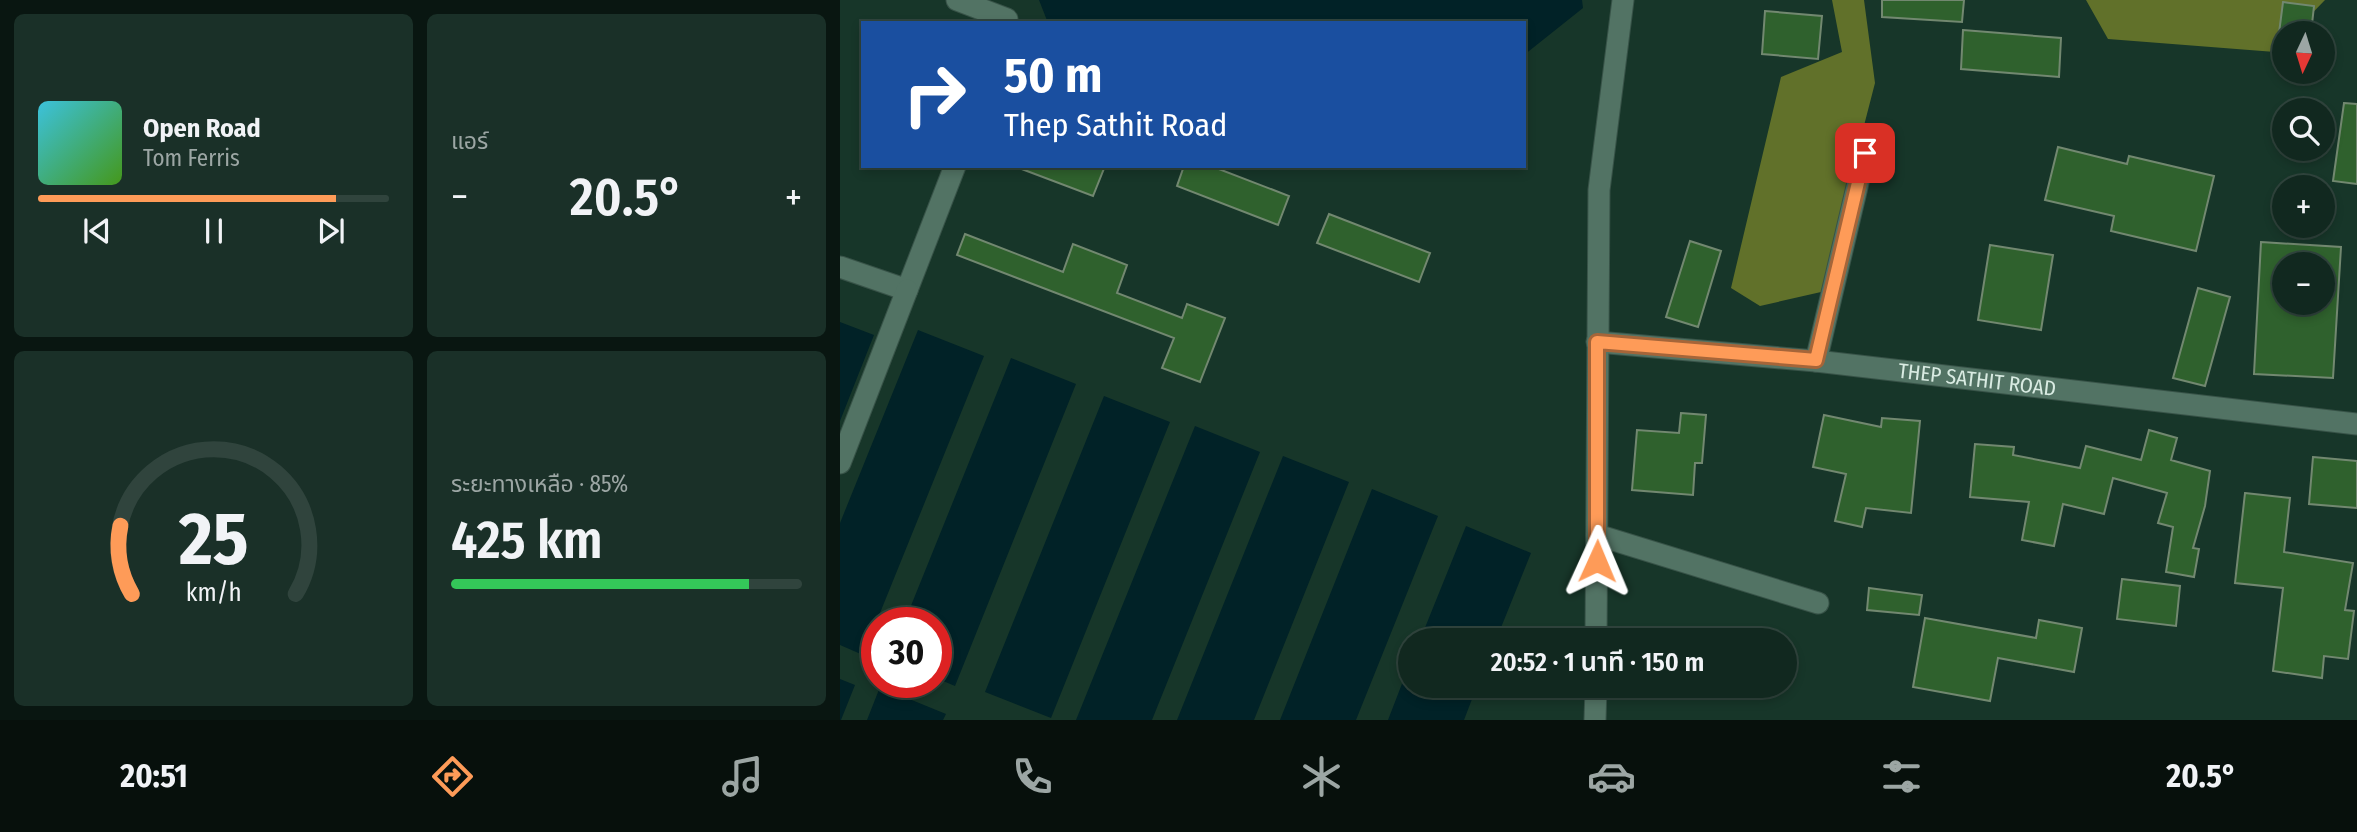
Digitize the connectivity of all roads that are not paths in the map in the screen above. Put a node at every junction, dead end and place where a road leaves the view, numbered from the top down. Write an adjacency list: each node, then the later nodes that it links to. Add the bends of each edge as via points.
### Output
1 (957, 0): 3 (street)
2 (1623, 0): 8 (street, via 1599,190)
3 (1006, 21)
4 (1865, 153): 9 (street)
5 (954, 168): 7 (street)
6 (840, 267): 7 (street)
7 (907, 290): 11 (street)
8 (1597, 342): 9 (street, THEP SATHIT ROAD); 12 (street)
9 (1816, 360): 10 (street, THEP SATHIT ROAD)
10 (2357, 424)
11 (840, 463)
12 (1597, 535): 13 (street); 14 (street)
13 (1818, 603)
14 (1596, 628)
15 (1596, 698): 16 (street)
16 (1595, 720)

